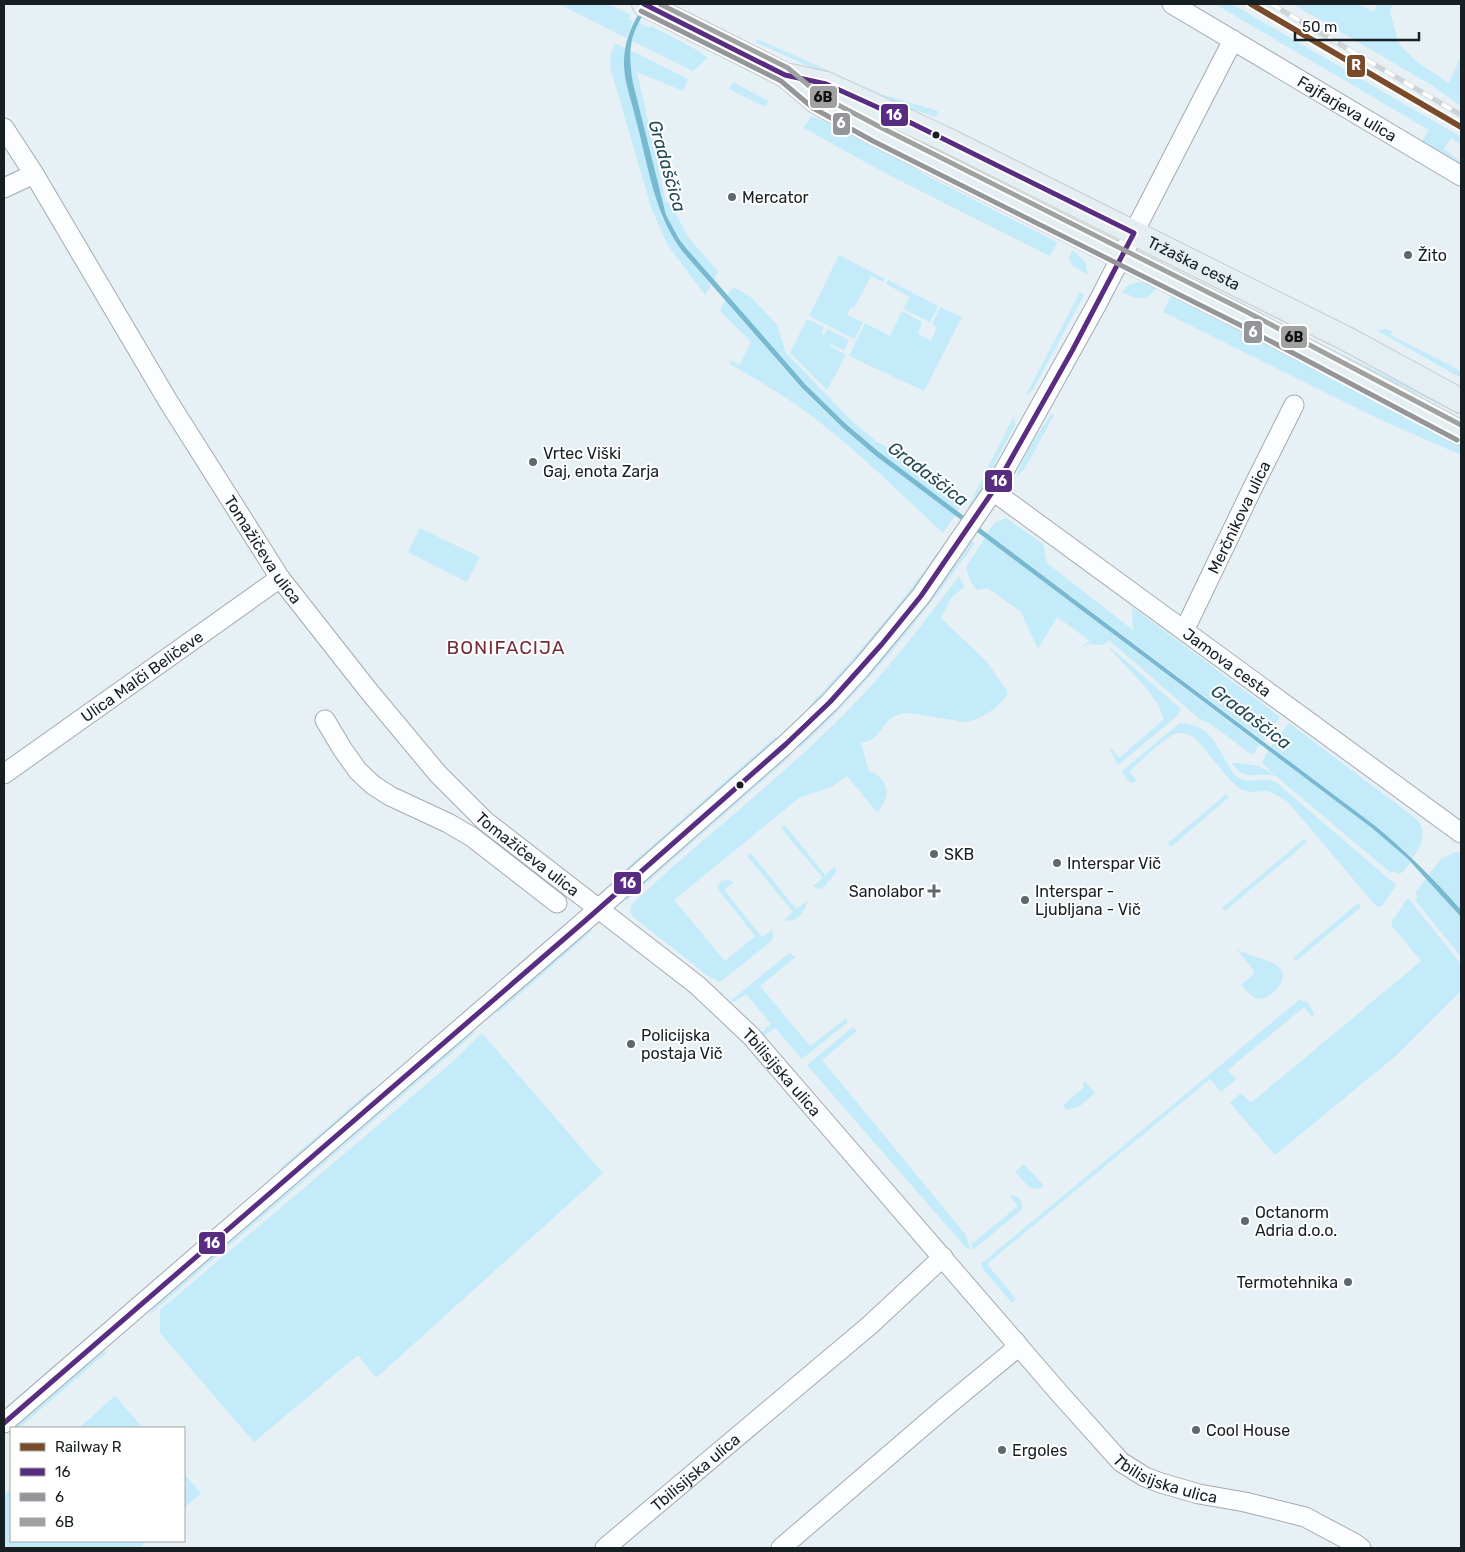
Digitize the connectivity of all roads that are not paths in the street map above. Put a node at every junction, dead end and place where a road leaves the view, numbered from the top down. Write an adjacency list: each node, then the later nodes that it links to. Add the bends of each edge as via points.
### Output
1 (1172, 4): 3 (street, Fajfarjeva ulica)
2 (653, 8): 4 (main road, Tržaška cesta)
3 (1232, 40): 7 (street, Fajfarjeva ulica); 9 (street)
4 (786, 75): 9 (main road, Tržaška cesta, via 826,84 875,106); 10 (main road, Tržaška cesta, via 818,102)
5 (4, 128): 6 (street, Tomažičeva ulica)
6 (34, 174): 8 (street); 15 (street, Tomažičeva ulica, via 168,401)
7 (1461, 176)
8 (4, 188)
9 (1134, 233): 10 (street); 11 (main road, Tržaška cesta, via 1347,339)
10 (1121, 257): 13 (main road, Tržaška cesta); 14 (street)
11 (1461, 401)
12 (1294, 405): 16 (street, Merčnikova ulica)
13 (1461, 432)
14 (993, 491): 16 (street, Jamova cesta); 23 (street, via 921,596 830,702)
15 (280, 578): 18 (street, Ulica Malči Beličeve); 19 (street, Tomažičeva ulica, via 438,774)
16 (1185, 629): 20 (street, Jamova cesta)
17 (325, 720): 21 (street, via 358,772 373,785)
18 (4, 774)
19 (485, 821): 21 (street); 23 (street, Tomažičeva ulica)
20 (1461, 832)
21 (472, 837): 22 (street)
22 (557, 903)
23 (599, 909): 24 (street, Tbilisijska ulica, via 697,985 752,1036); 26 (street)
24 (943, 1257): 25 (street, Tbilisijska ulica); 27 (street, Tbilisijska ulica, via 870,1325)
25 (1016, 1342): 28 (street, via 1012,1352); 29 (street, Tbilisijska ulica, via 1105,1446 1134,1471 1199,1494 1305,1517)
26 (4, 1423)
27 (605, 1548)
28 (781, 1548)
29 (1361, 1548)

